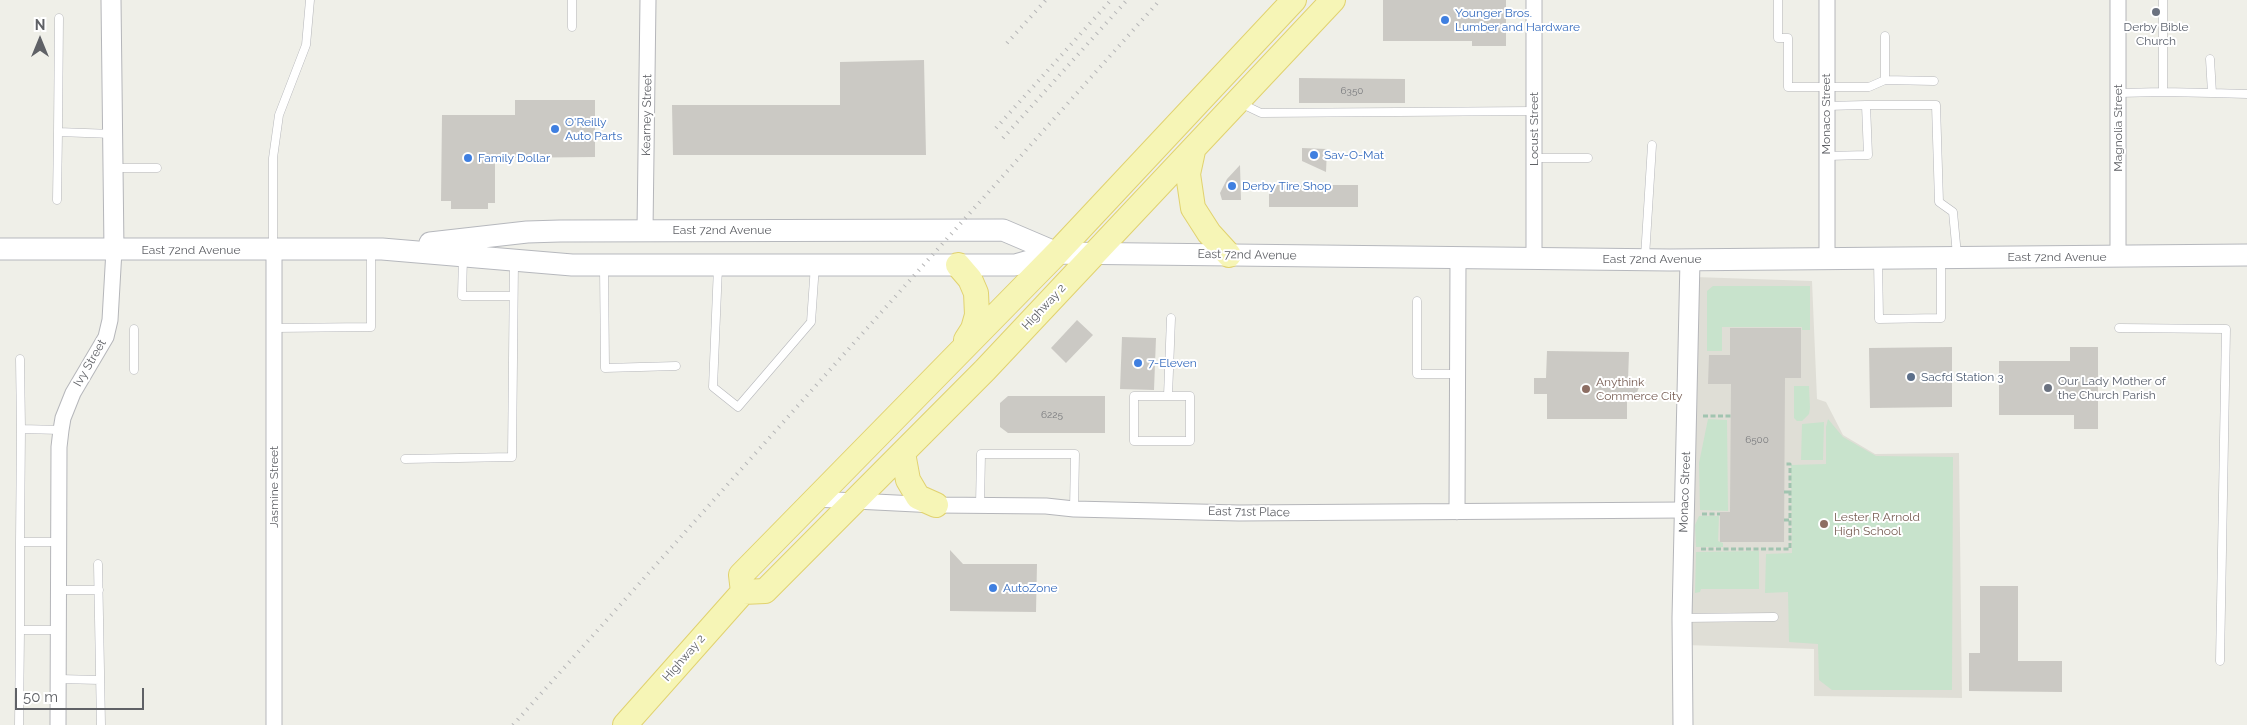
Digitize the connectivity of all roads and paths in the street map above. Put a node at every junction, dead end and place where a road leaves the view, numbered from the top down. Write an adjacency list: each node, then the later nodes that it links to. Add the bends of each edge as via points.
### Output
1 (111, 0): 28 (street, Ivy Street)
2 (310, 0): 41 (lane, via 306,45 279,116 273,158)
3 (572, 0): 13 (lane)
4 (648, 0): 37 (street, Kearney Street)
5 (1294, 0): 42 (main road)
6 (1333, 0): 23 (main road, Highway 2)
7 (1534, 0): 26 (street, Locust Street)
8 (1778, 0): 18 (lane, via 1778,38 1788,38 1788,87)
9 (1827, 0): 18 (street, Monaco Street)
10 (2118, 0): 19 (street, Magnolia Street)
11 (2163, 0): 20 (lane)
12 (59, 18): 27 (lane)
13 (572, 27)
14 (1885, 36): 16 (lane)
15 (2210, 59): 21 (lane)
16 (1885, 80): 17 (lane); 18 (lane, via 1869,87)
17 (1934, 81)
18 (1826, 87): 25 (street, Monaco Street)
19 (2118, 92): 20 (lane); 47 (street, Magnolia Street)
20 (2163, 92): 21 (lane)
21 (2212, 93): 22 (lane)
22 (2247, 94)
23 (1238, 102): 26 (lane, via 1261,113); 30 (main road, Highway 2)
24 (1866, 105): 25 (lane); 31 (lane, via 1868,155); 50 (lane, via 1936,105 1939,202 1953,212)
25 (1826, 106): 31 (street, Monaco Street)
26 (1534, 112): 32 (street, Locust Street)
27 (58, 132): 28 (lane); 36 (lane)
28 (113, 134): 34 (street, Ivy Street)
29 (1652, 145): 51 (lane)
30 (1193, 151): 43 (main road, Highway 2); 45 (main road, via 1188,174 1192,204 1208,233)
31 (1826, 156): 52 (street, Monaco Street)
32 (1534, 158): 33 (lane); 49 (street, Locust Street)
33 (1588, 158)
34 (112, 168): 35 (lane); 40 (street, Ivy Street)
35 (157, 168)
36 (57, 200)
37 (645, 230): 39 (main road, East 72nd Avenue, via 527,232); 42 (main road, East 72nd Avenue, via 1003,230)
38 (0, 249): 40 (main road, East 72nd Avenue)
39 (377, 249): 41 (main road, East 72nd Avenue); 44 (main road, East 72nd Avenue); 63 (lane, via 371,327)
40 (114, 250): 41 (main road, East 72nd Avenue); 75 (street, Ivy Street, via 110,320 106,336 72,393)
41 (274, 250): 63 (street, Jasmine Street)
42 (1058, 252): 43 (main road, East 72nd Avenue); 59 (main road, East 72nd Avenue, via 1016,265); 66 (main road)
43 (1094, 253): 45 (main road, East 72nd Avenue); 76 (main road, Highway 2)
44 (463, 255): 53 (main road, East 72nd Avenue); 60 (lane, via 462,296)
45 (1229, 255): 48 (main road, East 72nd Avenue)
46 (2247, 255): 47 (main road, East 72nd Avenue)
47 (2118, 257): 50 (main road, East 72nd Avenue)
48 (1458, 258): 49 (main road, East 72nd Avenue); 70 (street)
49 (1534, 258): 51 (main road, East 72nd Avenue)
50 (1949, 258): 55 (main road, East 72nd Avenue); 55 (lane, via 1941,318 1879,319)
51 (1645, 259): 54 (main road, East 72nd Avenue)
52 (1827, 259): 54 (main road, East 72nd Avenue); 55 (main road, East 72nd Avenue)
53 (514, 260): 56 (main road, East 72nd Avenue); 60 (lane)
54 (1690, 260): 72 (street, Monaco Street)
55 (1878, 260)
56 (604, 265): 57 (main road, East 72nd Avenue); 68 (lane, via 605,368)
57 (718, 265): 58 (main road, East 72nd Avenue); 58 (lane, via 713,387 738,407 811,322)
58 (815, 265): 59 (main road, East 72nd Avenue)
59 (958, 265): 66 (main road, via 974,285 977,307 973,329)
60 (513, 296): 77 (lane, via 512,457)
61 (1417, 301): 70 (lane, via 1417,374)
62 (1171, 318): 71 (lane)
63 (274, 328): 107 (street, Jasmine Street)
64 (2118, 328): 101 (lane, via 2226,329)
65 (134, 329): 69 (lane)
66 (958, 355): 81 (main road)
67 (20, 360): 74 (lane)
68 (676, 366)
69 (134, 370)
70 (1458, 374): 87 (street)
71 (1168, 396): 71 (lane, via 1134,396 1134,441 1190,441 1190,396)
72 (1688, 416): 73 (path); 86 (street, Monaco Street)
73 (1730, 416)
74 (21, 430): 75 (lane); 90 (lane)
75 (61, 430): 91 (street, Ivy Street)
76 (902, 453): 82 (main road, Highway 2); 83 (main road, via 908,480 918,497)
77 (405, 459)
78 (1784, 464): 80 (path, via 1790,464)
79 (1784, 492): 80 (path)
80 (1790, 492): 89 (path)
81 (814, 499): 82 (street, East 71st Place); 96 (main road, via 741,574)
82 (854, 502): 83 (street, East 71st Place); 96 (main road, Highway 2, via 765,592)
83 (936, 505): 84 (street, East 71st Place)
84 (980, 505): 85 (street, East 71st Place, via 1046,506); 85 (lane, via 981,454 1075,454)
85 (1074, 510): 87 (street, East 71st Place, via 1239,514)
86 (1684, 510): 87 (street, East 71st Place); 92 (street, Monaco Street)
87 (1457, 512)
88 (1784, 520): 89 (path)
89 (1790, 520): 92 (path, via 1790,549)
90 (20, 542): 91 (lane); 99 (lane)
91 (59, 542): 94 (street, Ivy Street)
92 (1683, 549): 98 (street, Monaco Street)
93 (98, 564): 95 (lane)
94 (59, 590): 95 (lane); 100 (street, Ivy Street)
95 (99, 590): 103 (lane)
96 (743, 592): 108 (main road, Highway 2)
97 (1774, 617): 98 (lane)
98 (1682, 618): 109 (street, Monaco Street)
99 (20, 630): 100 (lane); 104 (lane)
100 (59, 630): 102 (street, Ivy Street)
101 (2220, 661)
102 (59, 679): 103 (lane); 105 (street, Ivy Street)
103 (100, 680): 106 (lane)
104 (19, 725)
105 (58, 725)
106 (101, 725)
107 (274, 725)
108 (625, 725)
109 (1683, 725)

